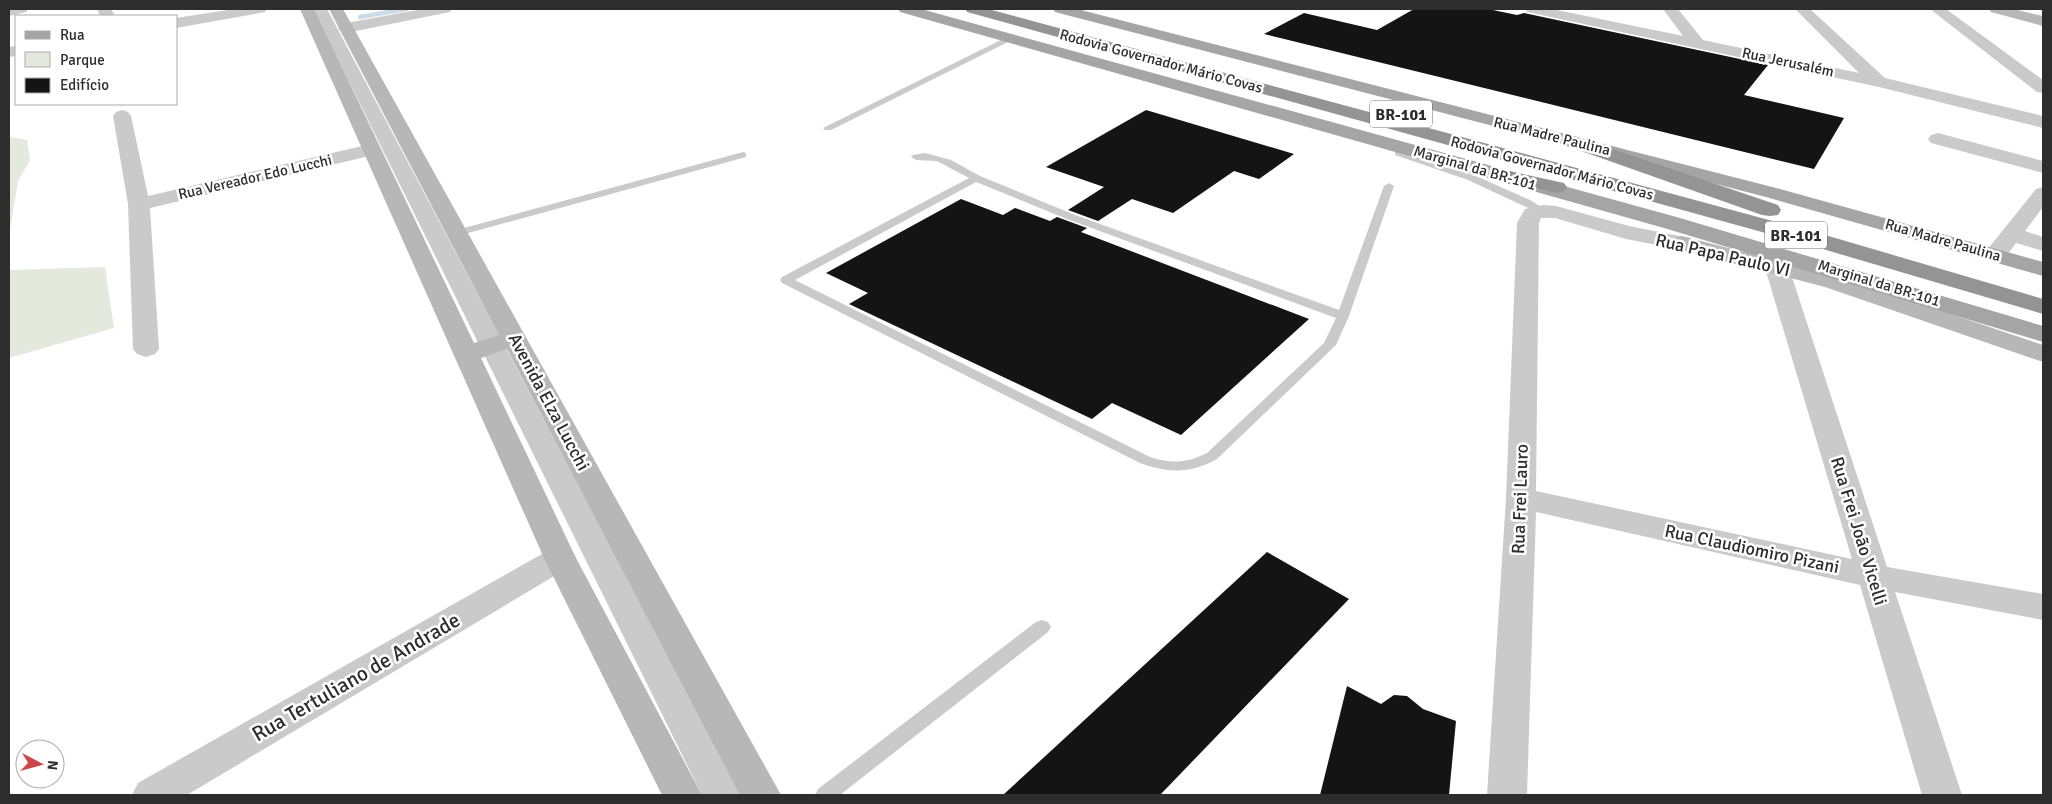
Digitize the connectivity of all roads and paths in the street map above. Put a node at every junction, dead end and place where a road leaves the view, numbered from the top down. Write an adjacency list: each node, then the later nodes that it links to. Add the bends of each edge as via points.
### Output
1 (21, 9): 15 (street)
2 (260, 9): 18 (street)
3 (307, 9): 28 (main road)
4 (320, 9): 52 (street)
5 (445, 9): 16 (street)
6 (905, 9): 19 (main road, Marginal da BR-101)
7 (972, 9): 42 (highway, Rodovia Governador Mário Covas / BR-101)
8 (1007, 9): 39 (highway, Rodovia Governador Mário Covas / BR-101)
9 (1060, 9): 27 (main road, Rua Madre Paulina)
10 (1537, 9): 20 (street, Rua Jerusalém)
11 (1670, 9): 20 (street)
12 (1802, 9): 21 (street)
13 (1937, 9): 22 (street)
14 (1996, 9): 17 (main road)
15 (9, 11)
16 (341, 18): 40 (main road, Avenida Elza Lucchi)
17 (2043, 21)
18 (178, 23)
19 (1012, 38): 25 (lane); 33 (main road, Marginal da BR-101)
20 (1696, 42): 21 (street, Rua Jerusalém)
21 (1879, 82): 24 (street, Rua Jerusalém)
22 (2043, 88)
23 (122, 116): 37 (street)
24 (2043, 122)
25 (828, 128)
26 (1938, 139): 32 (street)
27 (1574, 142): 39 (highway); 45 (main road, Rua Madre Paulina)
28 (371, 150): 37 (street, Rua Vereador Edo Lucchi); 55 (main road)
29 (1398, 153): 38 (lane, via 1495,187)
30 (744, 155): 40 (lane)
31 (916, 157): 34 (lane, via 941,158)
32 (2043, 167)
33 (1500, 175): 42 (highway); 43 (main road); 51 (main road, Marginal da BR-101, via 1726,238)
34 (976, 178): 50 (lane, via 1071,217); 50 (lane, via 786,280 1145,460 1169,467 1198,464 1212,456 1330,345)
35 (1389, 186): 50 (lane)
36 (2043, 192): 41 (street)
37 (139, 204): 53 (street)
38 (1543, 211): 43 (street, Rua Papa Paulo VI, via 1565,213 1626,232); 56 (street, Rua Frei Lauro, via 1533,214 1528,223)
39 (1795, 219): 48 (highway, Rodovia Governador Mário Covas / BR-101)
40 (457, 233): 52 (main road, Avenida Elza Lucchi)
41 (2011, 234): 44 (street); 45 (street)
42 (1824, 242): 49 (highway, Rodovia Governador Mário Covas / BR-101)
43 (1682, 243): 46 (main road, Rua Papa Paulo VI)
44 (2043, 244)
45 (1994, 255): 47 (main road, Rua Madre Paulina)
46 (1777, 268): 54 (main road, Rua Papa Paulo VI, via 1833,282); 58 (street, Rua Frei João Vicelli)
47 (2043, 269)
48 (2043, 290)
49 (2043, 307)
50 (1343, 316)
51 (2043, 334)
52 (503, 342): 55 (main road); 63 (street); 64 (main road, Avenida Elza Lucchi)
53 (146, 349)
54 (2043, 354)
55 (465, 355): 57 (main road)
56 (1521, 498): 58 (street, Rua Claudiomiro Pizani); 66 (street, Rua Frei Lauro)
57 (560, 558): 61 (street, Rua Tertuliano de Andrade); 62 (main road)
58 (1873, 576): 59 (street, Rua Claudiomiro Pizani); 67 (street, Rua Frei João Vicelli)
59 (2043, 607)
60 (1042, 628): 65 (lane)
61 (152, 795)
62 (682, 795)
63 (722, 795)
64 (761, 795)
65 (825, 795)
66 (1507, 795)
67 (1942, 795)

